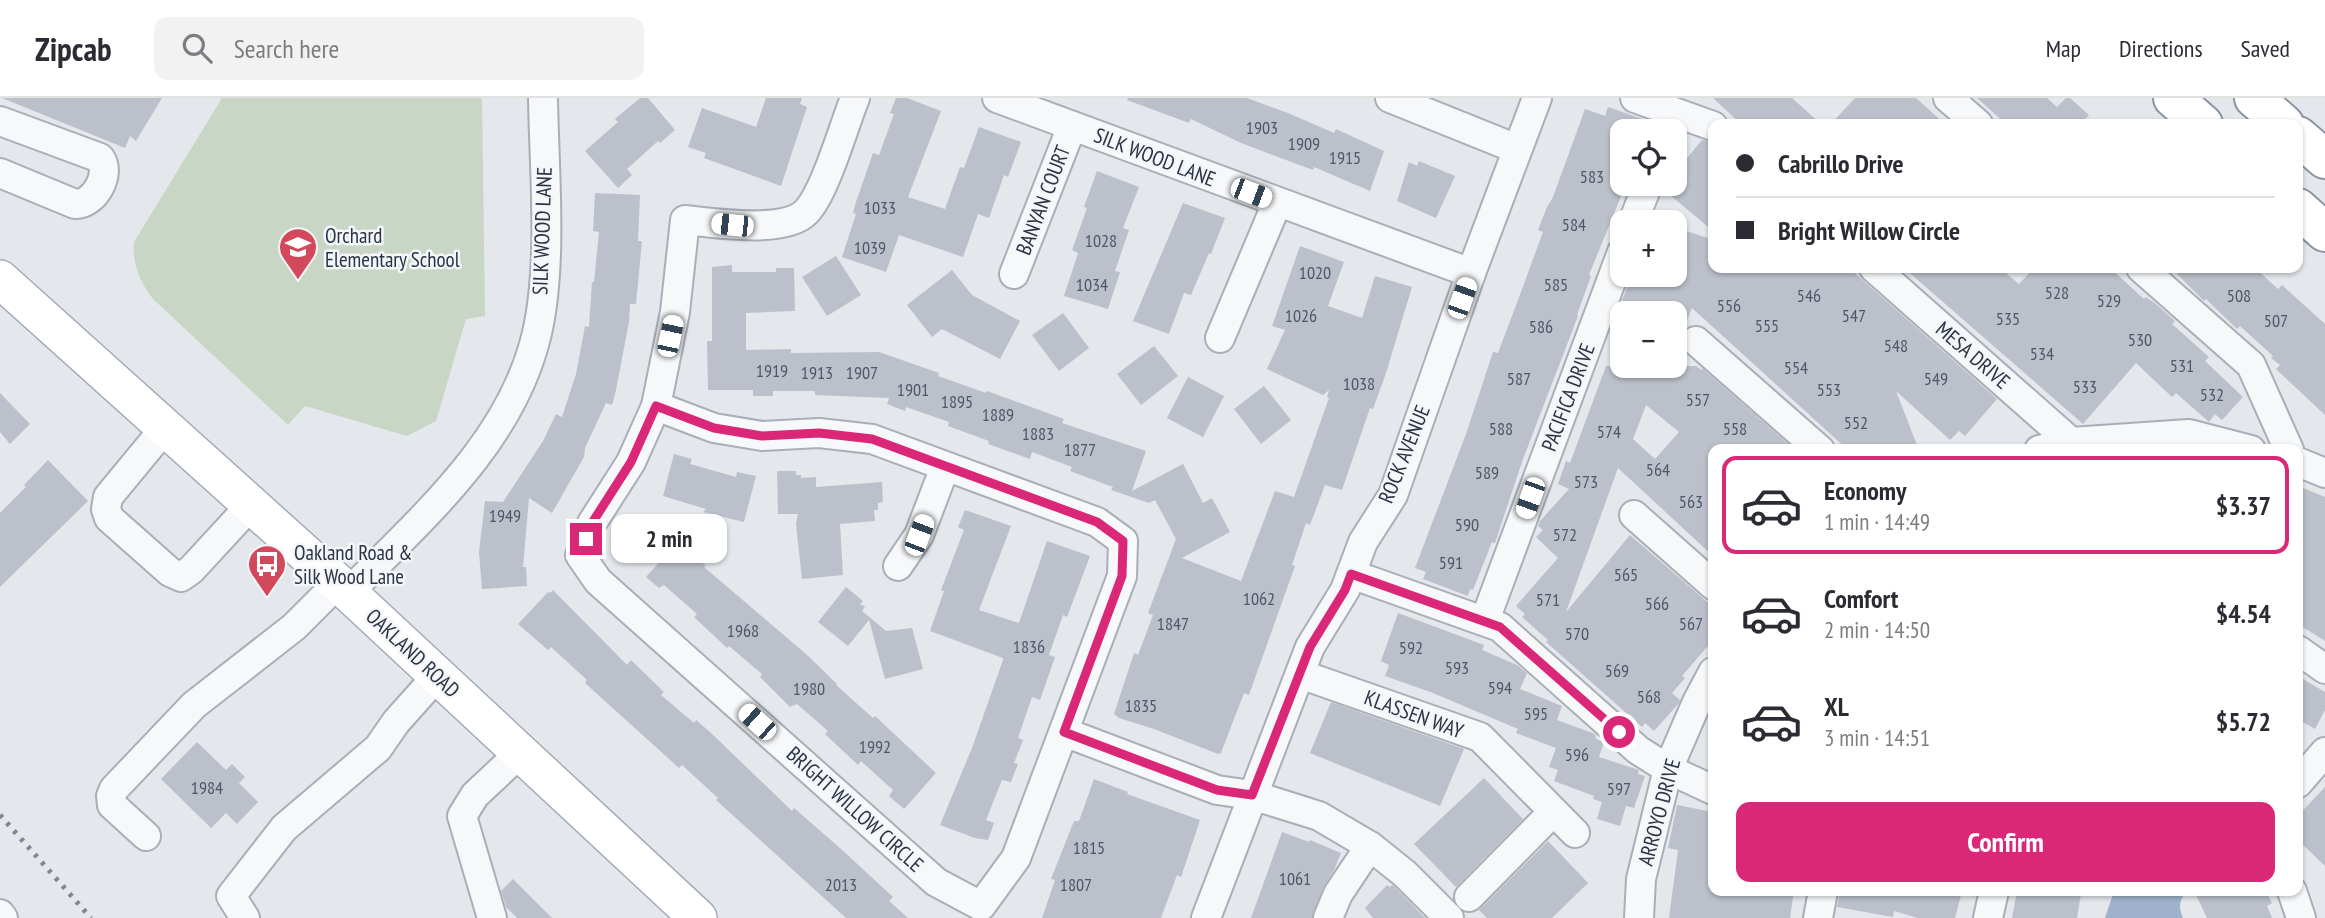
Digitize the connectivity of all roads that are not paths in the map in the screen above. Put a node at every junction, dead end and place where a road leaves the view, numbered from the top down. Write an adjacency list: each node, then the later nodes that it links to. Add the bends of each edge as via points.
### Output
1 (543, 98): 48 (street, SILK WOOD LANE, via 545,265 537,333 519,383 496,429 454,485)
2 (855, 98): 33 (street, via 820,189 805,213 783,223 732,225 685,220 675,312)
3 (996, 98): 17 (street, SILK WOOD LANE)
4 (1390, 98): 10 (street)
5 (1537, 98): 19 (street, ROCK AVENUE)
6 (1635, 98): 11 (street)
7 (1948, 98): 12 (street)
8 (2173, 98): 13 (highway)
9 (2254, 98): 14 (highway)
10 (1456, 109): 19 (street)
11 (1674, 114): 16 (street)
12 (1972, 119)
13 (2197, 119)
14 (2278, 119)
15 (0, 121): 21 (street, via 100,158 104,171 96,193 83,205)
16 (1708, 124)
17 (1072, 126): 22 (street, SILK WOOD LANE); 28 (street, BANYAN COURT)
18 (2303, 140): 20 (highway)
19 (1517, 149): 25 (street, ROCK AVENUE)
20 (2325, 159)
21 (0, 173)
22 (1277, 203): 25 (street, SILK WOOD LANE); 31 (street)
23 (2303, 212): 24 (highway)
24 (2325, 232)
25 (1471, 273): 46 (street, ROCK AVENUE, via 1393,495 1363,542)
26 (1880, 273): 35 (street, MESA DRIVE)
27 (2147, 273): 39 (street, via 2251,365)
28 (1014, 274)
29 (0, 279): 34 (main road, OAKLAND ROAD)
30 (1610, 284): 49 (street, PACIFICA DRIVE)
31 (1220, 338)
32 (1696, 341): 36 (street)
33 (656, 406): 41 (street, BRIGHT WILLOW CIRCLE, via 714,428 762,436 819,433 872,439); 55 (street, BRIGHT WILLOW CIRCLE, via 631,462 592,523 580,555 598,581 936,882 981,906 1016,858)
34 (166, 428): 43 (main road, OAKLAND ROAD); 43 (street, via 108,497 109,518 181,577)
35 (2071, 442): 37 (street); 38 (street, via 2189,434)
36 (1813, 444)
37 (2063, 444)
38 (2228, 444)
39 (2287, 444)
40 (2303, 464): 42 (street)
41 (946, 467): 45 (street, via 919,535); 55 (street, BRIGHT WILLOW CIRCLE, via 1097,522 1123,541 1122,576)
42 (2325, 473)
43 (251, 505): 48 (main road, OAKLAND ROAD)
44 (1634, 515): 47 (street)
45 (898, 566)
46 (1351, 574): 49 (street); 52 (street, ROCK AVENUE)
47 (1708, 581)
48 (343, 588): 53 (main road, OAKLAND ROAD); 64 (street, SILK WOOD LANE, via 194,705 114,789 112,805)
49 (1485, 620): 58 (street, via 1500,627 1638,750)
50 (2303, 654): 51 (street)
51 (2325, 669)
52 (1300, 674): 61 (street, ROCK AVENUE); 62 (street, KLASSEN WAY, via 1480,737)
53 (437, 676): 57 (main road, OAKLAND ROAD); 70 (street, via 378,748 284,828 231,896)
54 (1708, 681): 58 (street, ARROYO DRIVE)
55 (1064, 732): 61 (street, via 1217,790)
56 (2325, 752): 59 (street)
57 (520, 753): 71 (street, via 475,795 462,816); 72 (main road, OAKLAND ROAD)
58 (1668, 769): 60 (street); 76 (street, ARROYO DRIVE, via 1641,879)
59 (2303, 777)
60 (1708, 788)
61 (1252, 795): 65 (street, via 1319,817); 73 (street, ROCK AVENUE)
62 (1553, 812): 63 (street, KLASSEN WAY); 69 (street)
63 (1575, 833)
64 (146, 836)
65 (1370, 846): 74 (street); 75 (street)
66 (1822, 896): 77 (street)
67 (1993, 896): 78 (street)
68 (2294, 896): 79 (street)
69 (1469, 897)
70 (245, 918)
71 (492, 918)
72 (698, 918)
73 (1206, 918)
74 (1328, 918)
75 (1449, 918)
76 (1639, 918)
77 (1818, 918)
78 (1988, 918)
79 (2301, 918)

